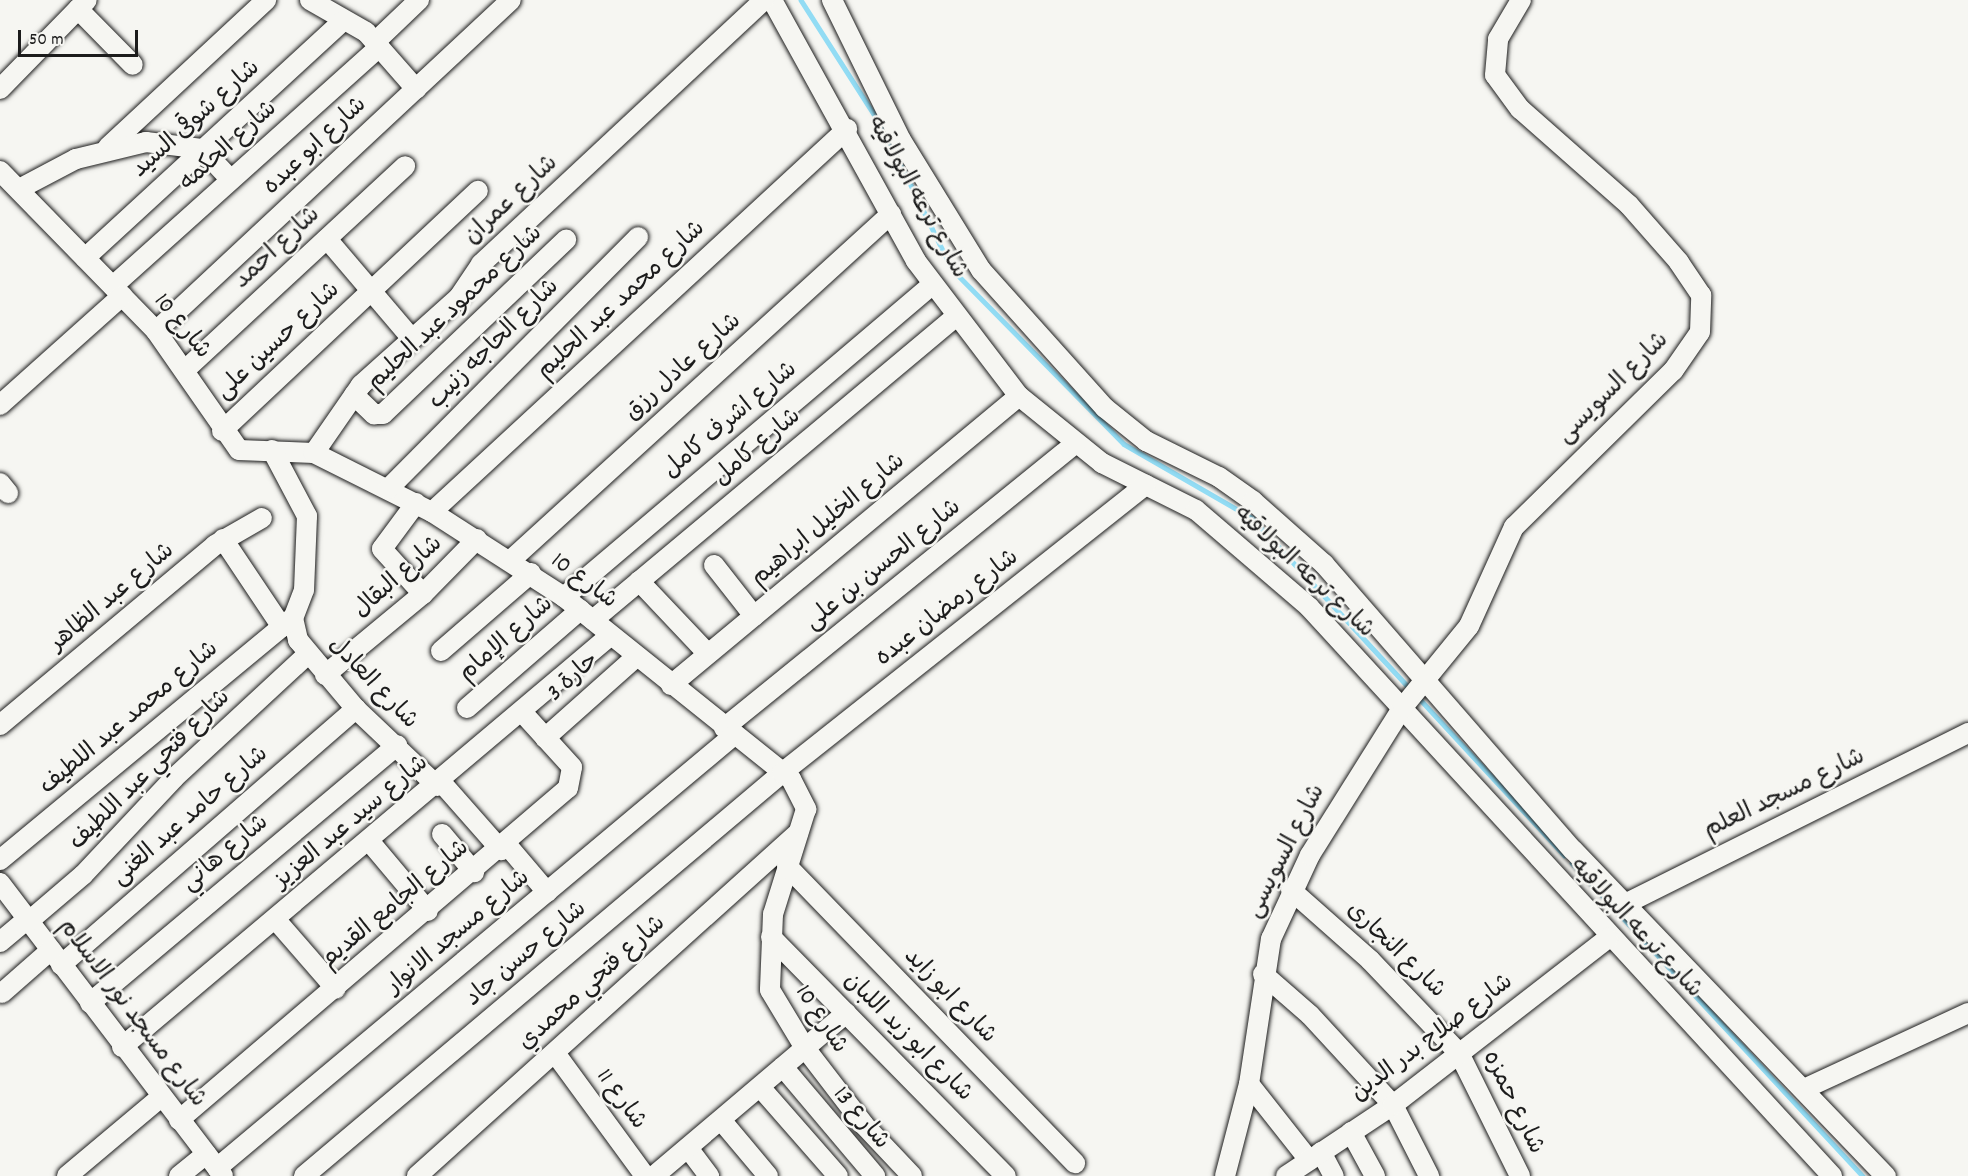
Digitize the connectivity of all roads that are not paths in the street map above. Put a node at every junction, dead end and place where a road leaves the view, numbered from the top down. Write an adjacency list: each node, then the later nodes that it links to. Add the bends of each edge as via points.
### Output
1 (266, 0): 16 (street)
2 (310, 0): 10 (street)
3 (419, 0): 11 (street, شارع الحكمه)
4 (511, 0): 14 (street, شارع ابو عبده)
5 (764, 0): 33 (street, شارع عمران, via 481,264 466,289)
6 (772, 0): 15 (street, شارع ترعه البولاقيه)
7 (832, 0): 63 (street, شارع ترعه البولاقيه, via 943,215 988,277 1106,408 1146,441 1219,477 1286,527)
8 (1521, 0): 63 (street, شارع السويسى, via 1498,39 1495,75 1520,109 1652,229 1701,295 1704,314 1700,332 1673,371 1514,527 1480,607)
9 (82, 4): 12 (street); 13 (street)
10 (344, 21): 11 (street); 17 (street, شارع شوقى السيد)
11 (377, 44): 14 (street); 20 (street, شارع الحكمه)
12 (133, 64)
13 (0, 89)
14 (416, 89): 32 (street, شارع ابو عبده)
15 (848, 129): 23 (street, شارع ترعه البولاقيه); 44 (street, شارع محمد عبد الحليم)
16 (108, 147): 17 (street, via 146,142); 21 (street, via 54,167)
17 (202, 149): 20 (street); 27 (street, شارع شوقى السيد)
18 (405, 166): 25 (street, شارع احمد)
19 (0, 171): 21 (street, شارع 10)
20 (231, 180): 29 (street, شارع الحكمه)
21 (19, 189): 27 (street, شارع 10)
22 (478, 191): 30 (street, شارع حسين على)
23 (891, 214): 28 (street, شارع ترعه البولاقيه); 48 (street, شارع عادل رزق)
24 (638, 237): 43 (street, شارع الحاجه زنيب)
25 (327, 239): 30 (street); 34 (street, شارع احمد)
26 (566, 240): 35 (street, شارع محمود عبد الحليم, via 383,414 374,414)
27 (85, 258): 29 (street, شارع 10)
28 (932, 285): 31 (street, شارع ترعه البولاقيه); 53 (street, شارع اشرف كامل)
29 (118, 291): 32 (street, شارع 10); 37 (street, شارع الحكمه)
30 (372, 291): 33 (street); 38 (street, شارع حسين على)
31 (957, 316): 36 (street, شارع ترعه البولاقيه); 51 (street, شارع كامل)
32 (156, 332): 34 (street, شارع 10)
33 (412, 339): 35 (street, شارع عمران)
34 (185, 370): 38 (street, شارع 10)
35 (354, 395): 41 (street, شارع عمران)
36 (1019, 396): 39 (street, شارع ترعه البولاقيه); 55 (street, شارع الخليل ابراهيم)
37 (0, 405)
38 (222, 431): 40 (street, شارع 10, via 239,450)
39 (1075, 444): 42 (street, شارع ترعه البولاقيه); 70 (street, شارع الحسن بن على)
40 (272, 450): 41 (street, شارع 10); 56 (street, via 307,516 304,590)
41 (314, 453): 43 (street, شارع 10)
42 (1146, 485): 65 (street, شارع ترعه البولاقيه, via 1230,536 1308,607); 74 (street, شارع رمضان عبده)
43 (388, 489): 44 (street, شارع 10)
44 (424, 507): 47 (street, شارع 10); 52 (street, شارع محمد عبد الحليم, via 382,549)
45 (262, 518): 46 (street, شارع عبد الظاهر)
46 (223, 539): 56 (street, شارع العادل); 69 (street, شارع عبد الظاهر)
47 (477, 539): 48 (street, شارع 10); 52 (street, شارع البقال)
48 (511, 560): 50 (street, شارع 10)
49 (714, 565): 55 (street)
50 (531, 573): 53 (street, شارع 10); 58 (street)
51 (639, 581): 54 (street, شارع كامل); 59 (street)
52 (423, 594): 62 (street, شارع البقال)
53 (564, 597): 54 (street, شارع 10)
54 (587, 615): 57 (street, شارع 10); 66 (street, شارع الإمام)
55 (754, 616): 59 (street, شارع الخليل ابراهيم)
56 (291, 617): 60 (street, شارع العادل); 80 (street, شارع محمد عبد اللطيف)
57 (610, 635): 61 (street, شارع 10); 68 (street, شارع سيد عبد العزيز)
58 (441, 651)
59 (708, 654): 64 (street, شارع الخليل ابراهيم)
60 (307, 655): 62 (street, شارع العادل); 88 (street, شارع فتحي عبد اللطيف, via 174,778 83,875)
61 (637, 656): 64 (street, شارع 10); 72 (street, حارة 3)
62 (325, 675): 67 (street, شارع العادل)
63 (1426, 682): 65 (street, شارع السويسى); 86 (street, شارع ترعه البولاقيه)
64 (671, 684): 70 (street, شارع 10)
65 (1405, 705): 84 (street, شارع السويسى, via 1344,794); 91 (street, شارع ترعه البولاقيه)
66 (467, 708)
67 (356, 709): 73 (street, شارع العادل); 93 (street, شارع حامد عبد الغنى)
68 (522, 712): 72 (street, شارع الجامع القديم); 75 (street, شارع سيد عبد العزيز)
69 (0, 725)
70 (729, 732): 74 (street, شارع 10); 85 (street, شارع مسجد الانوار)
71 (1968, 733): 86 (street, شارع مسجد العلم)
72 (545, 738): 79 (street, شارع الجامع القديم, via 572,767 573,782)
73 (397, 745): 75 (street, شارع العادل); 97 (street, شارع هاني)
74 (782, 773): 76 (street, شارع 10, via 801,792); 119 (street, شارع حسن جاد)
75 (439, 784): 78 (street, شارع سيد عبد العزيز); 79 (street, شارع العادل)
76 (802, 829): 81 (street, شارع 10); 102 (street, شارع فتحي محمدي)
77 (442, 834): 82 (street)
78 (370, 842): 87 (street); 89 (street, شارع سيد عبد العزيز)
79 (504, 847): 82 (street, شارع الجامع القديم); 85 (street, شارع العادل)
80 (0, 860)
81 (787, 866): 90 (street, شارع 10); 115 (street, شارع ابو زايد)
82 (474, 872): 87 (street, شارع الجامع القديم)
83 (0, 883): 88 (street, شارع مسجد نور الاسلام)
84 (1291, 890): 94 (street, شارع السويسى); 103 (street, شارع النجارى, via 1370,960)
85 (547, 892): 116 (street, شارع مسجد الانوار)
86 (1625, 904): 107 (street, شارع ترعه البولاقيه)
87 (428, 911): 95 (street, شارع الجامع القديم)
88 (28, 920): 92 (street, شارع فتحي عبد اللطيف); 93 (street, شارع مسجد نور الاسلام)
89 (276, 920): 95 (street); 100 (street, شارع سيد عبد العزيز)
90 (771, 937): 98 (street, شارع ابو زيد اللبان); 101 (street, شارع 10, via 771,990)
91 (1608, 938): 103 (street, شارع صلاح بدر الدين); 135 (street, شارع ترعه البولاقيه)
92 (0, 942)
93 (56, 957): 96 (street, شارع حامد عبد الغنى); 97 (street, شارع مسجد نور الاسلام)
94 (1263, 974): 105 (street, شارع السويسى); 109 (street, via 1310,1015)
95 (336, 989): 110 (street, شارع الجامع القديم)
96 (2, 993)
97 (90, 1003): 100 (street, شارع مسجد نور الاسلام)
98 (846, 1012): 101 (street); 128 (street, شارع ابو زيد اللبان)
99 (1968, 1013): 107 (street)
100 (122, 1047): 108 (street, شارع مسجد نور الاسلام)
101 (805, 1048): 104 (street); 127 (street, شارع 10, via 864,1125)
102 (555, 1053): 120 (street, شارع فتحي محمدي); 121 (street, شارع 11)
103 (1459, 1053): 109 (street, شارع صلاح بدر الدين); 134 (street, شارع حمزه)
104 (783, 1067): 106 (street); 126 (street, شارع 13)
105 (1250, 1084): 114 (street); 129 (street, شارع السويسى)
106 (760, 1087): 111 (street); 125 (street)
107 (1806, 1088): 136 (street, شارع ترعه البولاقيه)
108 (161, 1097): 110 (street, شارع مسجد نور الاسلام); 117 (street)
109 (1393, 1105): 112 (street, شارع صلاح بدر الدين); 133 (street)
110 (179, 1120): 116 (street, شارع مسجد نور الاسلام)
111 (721, 1120): 113 (street); 124 (street)
112 (1351, 1132): 114 (street, شارع صلاح بدر الدين); 132 (street)
113 (688, 1148): 122 (street); 123 (street)
114 (1315, 1156): 130 (street, شارع صلاح بدر الدين); 131 (street)
115 (1074, 1163)
116 (215, 1166): 118 (street, شارع مسجد الانوار)
117 (67, 1176)
118 (179, 1176)
119 (304, 1176)
120 (417, 1176)
121 (645, 1176)
122 (654, 1176)
123 (708, 1176)
124 (768, 1176)
125 (837, 1176)
126 (875, 1176)
127 (912, 1176)
128 (1006, 1176)
129 (1225, 1176)
130 (1286, 1176)
131 (1334, 1176)
132 (1375, 1176)
133 (1429, 1176)
134 (1520, 1176)
135 (1832, 1176)
136 (1886, 1176)

